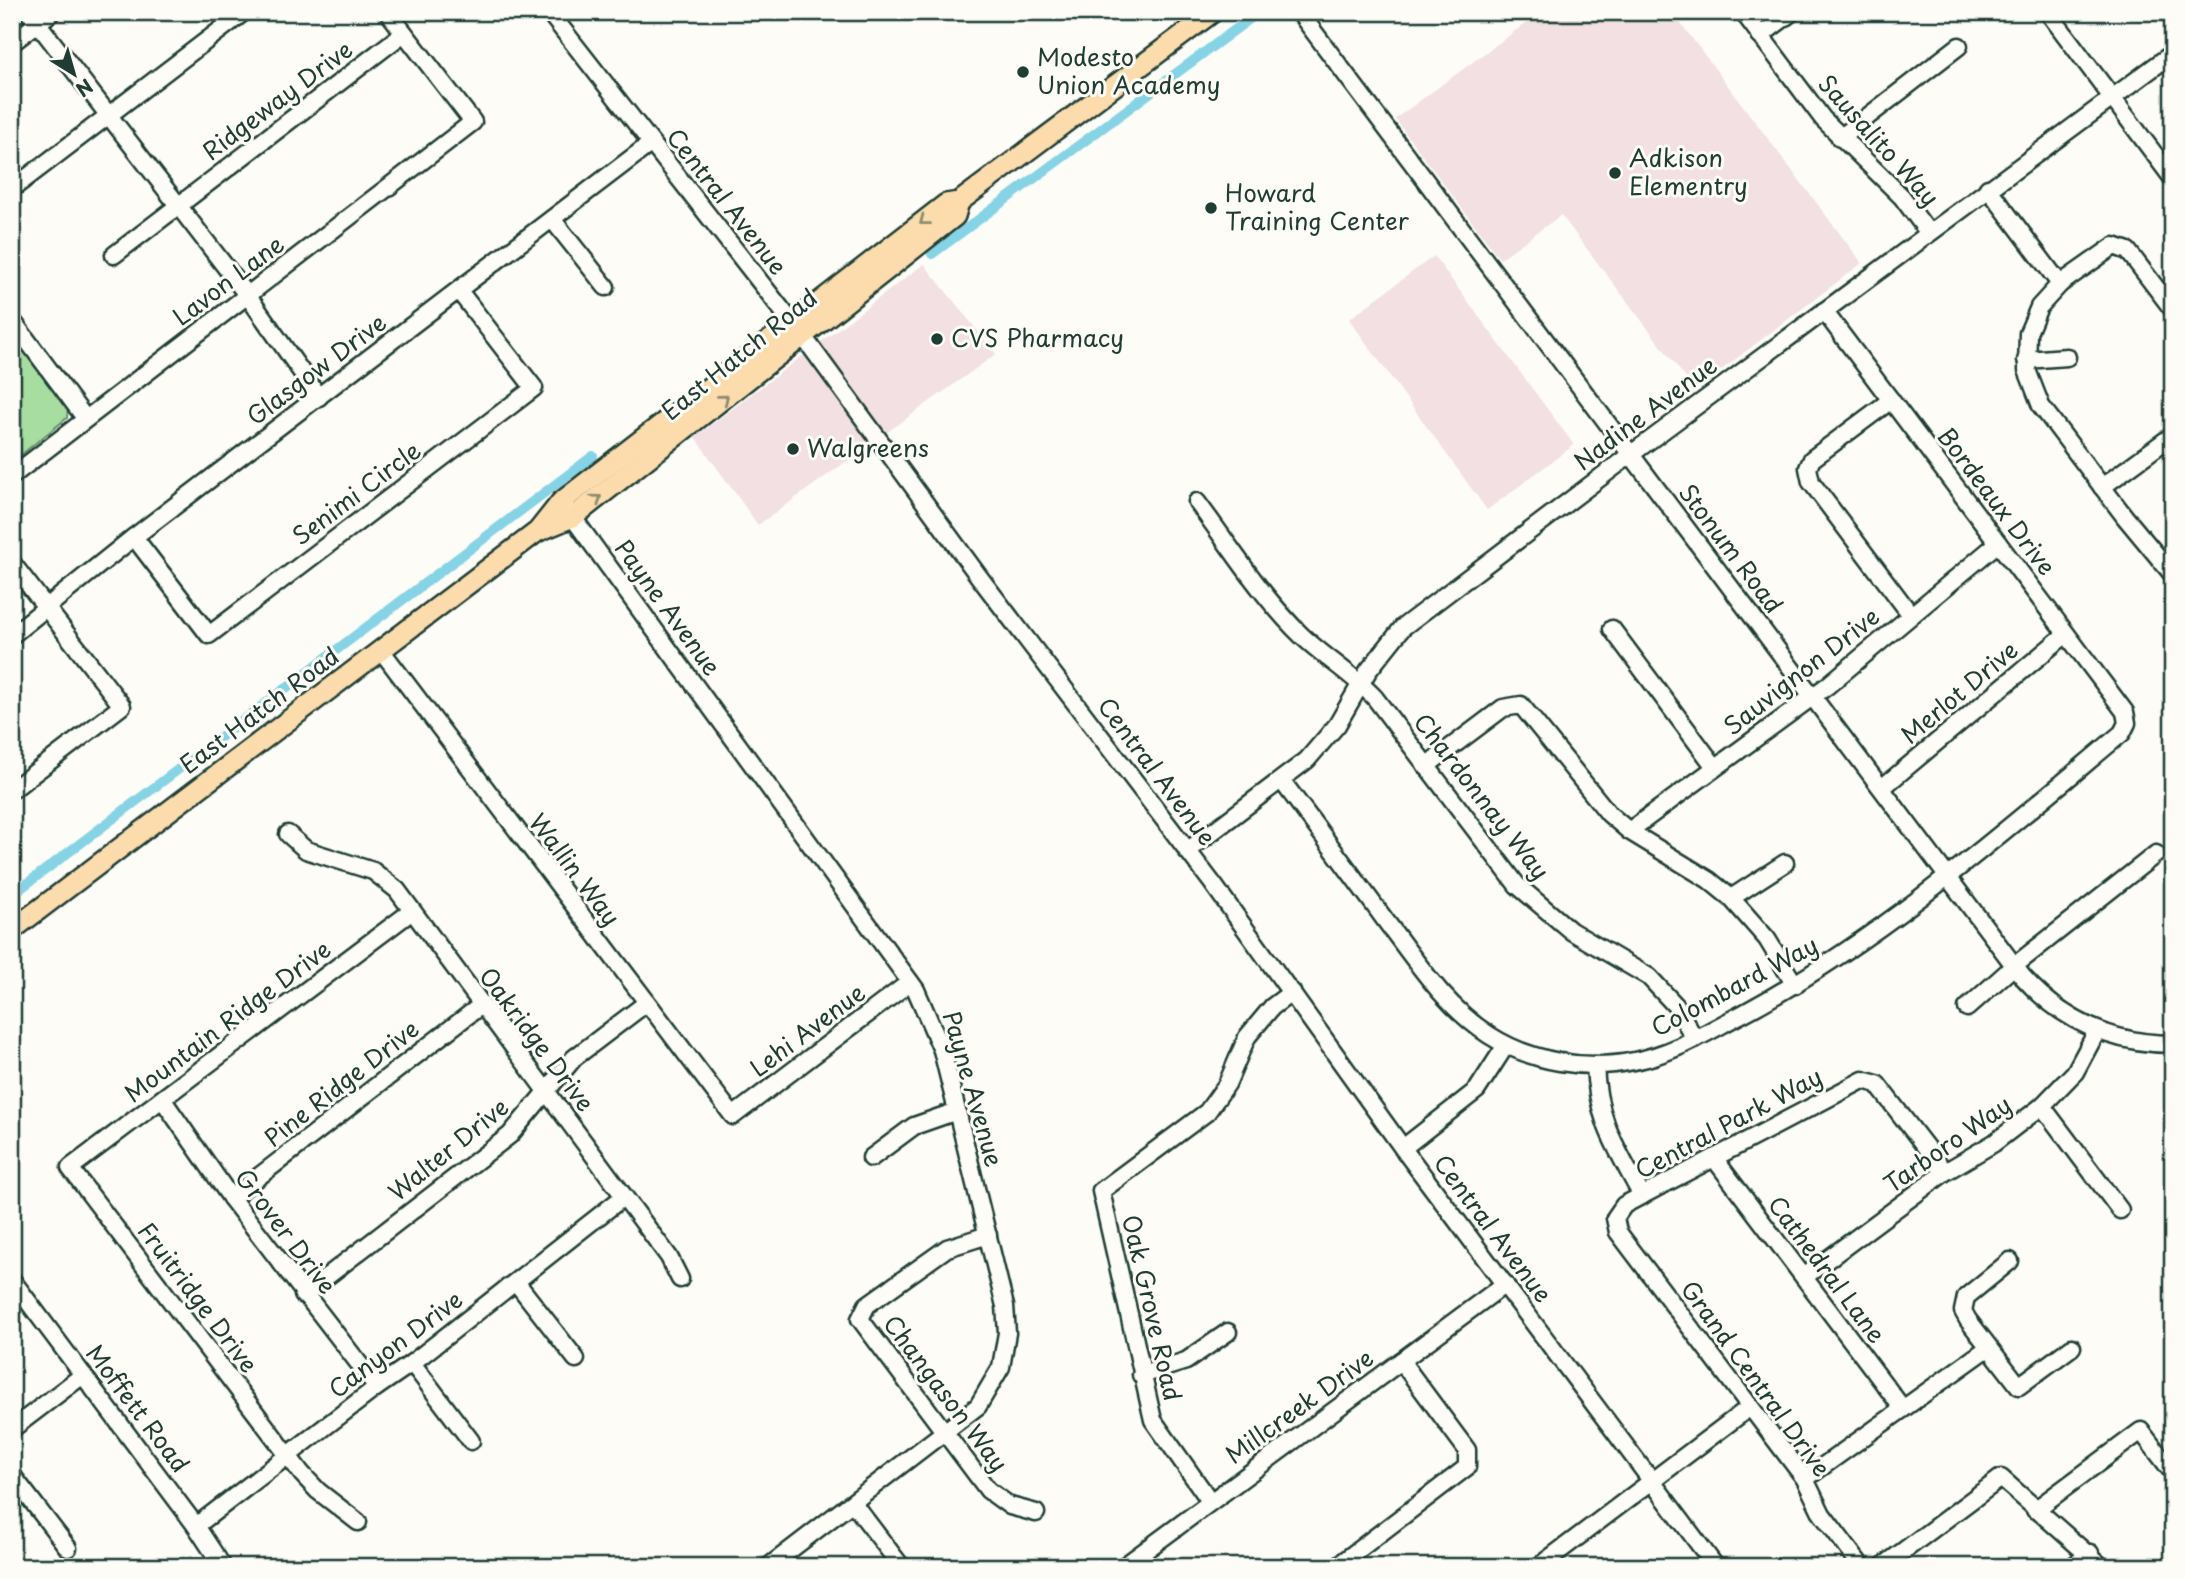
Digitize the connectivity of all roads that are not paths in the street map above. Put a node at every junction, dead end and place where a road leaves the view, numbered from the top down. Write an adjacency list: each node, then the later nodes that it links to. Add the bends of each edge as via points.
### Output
1 (52, 12): 10 (street)
2 (244, 12): 17 (street)
3 (388, 12): 11 (street)
4 (549, 12): 19 (street, Central Avenue)
5 (1213, 12): 34 (main road, East Hatch Road, via 959,202 955,216)
6 (1298, 12): 41 (street, Stonum Road)
7 (1743, 12): 12 (street, Sausalito Way)
8 (1792, 12): 12 (street)
9 (2048, 12): 16 (street)
10 (34, 18): 13 (street); 17 (street)
11 (404, 33): 23 (street, Ridgeway Drive); 30 (street, Lavon Lane, via 473,122)
12 (1760, 36): 18 (street, Sausalito Way)
13 (12, 43)
14 (1959, 47): 18 (street)
15 (2173, 53): 16 (street, Nadine Avenue)
16 (2111, 97): 20 (street); 21 (street, Nadine Avenue)
17 (110, 115): 22 (street); 23 (street)
18 (1840, 138): 25 (street, Sausalito Way, via 1902,197)
19 (650, 144): 24 (street, Glasgow Drive); 34 (street, Central Avenue)
20 (2173, 179)
21 (1988, 188): 25 (street, Nadine Avenue); 27 (street)
22 (12, 189)
23 (179, 205): 26 (street, Ridgeway Drive); 30 (street)
24 (552, 219): 28 (street); 29 (street, Glasgow Drive)
25 (1928, 232): 32 (street, Nadine Avenue)
26 (114, 255)
27 (2060, 284): 31 (street, via 2108,248 2119,247 2128,251); 36 (street, via 2032,321)
28 (606, 288)
29 (459, 291): 37 (street, Glasgow Drive); 46 (street, Senimi Circle, via 534,388 209,635)
30 (247, 296): 37 (street); 39 (street, Lavon Lane)
31 (2173, 310)
32 (1824, 311): 38 (street, Bordeaux Drive); 41 (street, Nadine Avenue)
33 (12, 320): 39 (street)
34 (797, 330): 45 (main road, East Hatch Road); 66 (street, Central Avenue)
35 (2067, 357): 36 (street)
36 (2025, 359): 43 (street, via 2041,405)
37 (319, 397): 46 (street, Glasgow Drive)
38 (1891, 400): 47 (street, Bordeaux Drive); 51 (street, via 1812,458 1808,468 1811,482)
39 (85, 418): 42 (street, Lavon Lane)
40 (2173, 435): 43 (street)
41 (1630, 455): 56 (street, Nadine Avenue, via 1403,627); 57 (street, Stonum Road)
42 (12, 476)
43 (2102, 487): 49 (street)
44 (1197, 502): 56 (street, Chardonnay Way, via 1286,619)
45 (567, 509): 55 (main road, East Hatch Road); 74 (street, Payne Avenue)
46 (134, 537): 50 (street, Glasgow Drive)
47 (1998, 543): 51 (street, Sauvignon Drive); 53 (street, Bordeaux Drive)
48 (12, 563): 50 (street)
49 (2173, 575)
50 (47, 608): 54 (street, Glasgow Drive); 63 (street, via 122,706)
51 (1911, 615): 57 (street, Sauvignon Drive)
52 (1612, 629): 60 (street)
53 (2066, 634): 58 (street, Bordeaux Drive, via 2125,712); 62 (street, Merlot Drive)
54 (12, 635)
55 (381, 650): 72 (main road, East Hatch Road); 77 (street, Wallin Way)
56 (1362, 684): 59 (street, Chardonnay Way); 61 (street, Nadine Avenue, via 1323,743)
57 (1812, 695): 60 (street, Sauvignon Drive); 62 (street, Stonum Road)
58 (2127, 723): 69 (street, Colombard Way, via 2122,733)
59 (1426, 766): 64 (street, via 1503,708 1521,705 1595,799); 81 (street, Chardonnay Way, via 1529,896 1571,931 1648,977 1676,1006)
60 (1715, 767): 64 (street, Sauvignon Drive)
61 (1282, 781): 66 (street, Nadine Avenue); 83 (street, Colombard Way, via 1449,1002)
62 (1882, 787): 69 (street, Stonum Road)
63 (12, 790)
64 (1629, 831): 70 (street, via 1689,866)
65 (288, 834): 71 (street, Oakridge Drive, via 306,850 373,871 397,890)
66 (1188, 852): 76 (street, Central Avenue)
67 (2156, 854): 73 (street)
68 (1785, 863): 70 (street)
69 (1949, 877): 73 (street, Stonum Road); 75 (street, Colombard Way)
70 (1731, 898): 75 (street, via 1767,939)
71 (412, 911): 78 (street, Oakridge Drive); 86 (street, Mountain Ridge Drive)
72 (12, 930)
73 (2014, 966): 79 (street); 80 (street, Stonum Road, via 2047,1002)
74 (910, 982): 88 (street, Payne Avenue, via 938,1036); 89 (street, Lehi Avenue)
75 (1795, 985): 81 (street, Colombard Way)
76 (1292, 992): 90 (street, Central Avenue); 115 (street, Oak Grove Road, via 1272,1007 1247,1037 1227,1084 1207,1112 1101,1191)
77 (645, 1004): 85 (street, Walter Drive, via 574,1058); 89 (street, Wallin Way)
78 (480, 1006): 85 (street, Oakridge Drive); 96 (street, Pine Ridge Drive)
79 (1967, 1008)
80 (2097, 1031): 82 (street, Stonum Road, via 2136,1042); 87 (street, Tarboro Way, via 2075,1072)
81 (1695, 1039): 84 (street, Colombard Way, via 1646,1058)
82 (2173, 1044)
83 (1506, 1045): 84 (street, Colombard Way, via 1548,1060); 90 (street, via 1477,1090)
84 (1595, 1065): 95 (street, via 1605,1129)
85 (547, 1090): 97 (street, Oakridge Drive); 107 (street, Walter Drive, via 510,1135)
86 (163, 1100): 93 (street, Mountain Ridge Drive); 96 (street, Grover Drive)
87 (2042, 1106): 94 (street, Tarboro Way, via 1994,1143); 98 (street)
88 (957, 1111): 91 (street, via 921,1122); 100 (street, Payne Avenue)
89 (733, 1116)
90 (1403, 1148): 106 (street, Central Avenue)
91 (871, 1158)
92 (1714, 1158): 94 (street, Central Park Way, via 1857,1082 1870,1080); 95 (street, Central Park Way); 102 (street, Cathedral Lane)
93 (70, 1168): 122 (street, Fruitridge Drive)
94 (1945, 1172): 102 (street, Tarboro Way)
95 (1642, 1196): 99 (street, Central Park Way, via 1624,1205)
96 (231, 1198): 107 (street, Grover Drive)
97 (622, 1198): 103 (street, Oakridge Drive, via 669,1257); 105 (street, Canyon Drive)
98 (2120, 1210)
99 (1615, 1218): 117 (street, Grand Central Drive, via 1618,1232)
100 (988, 1235): 120 (street, Payne Avenue, via 1005,1306 1005,1351 986,1395); 120 (street, Changason Way, via 947,1248 867,1305 860,1315 866,1329)
101 (2010, 1261): 110 (street, via 1966,1297 1962,1306)
102 (1804, 1277): 118 (street, Cathedral Lane)
103 (680, 1279)
104 (12, 1280): 114 (street, Moffett Road)
105 (516, 1282): 111 (street); 113 (street, Canyon Drive)
106 (1504, 1284): 112 (street, Millcreek Drive); 126 (street, Central Avenue)
107 (303, 1295): 116 (street, Grover Drive)
108 (1228, 1332): 115 (street, via 1186,1361)
109 (2072, 1347): 110 (street, via 2019,1386)
110 (1988, 1348): 118 (street)
111 (576, 1359)
112 (1401, 1361): 127 (street, Millcreek Drive); 139 (street, via 1467,1450 1469,1461 1463,1472)
113 (412, 1363): 116 (street, Canyon Drive); 121 (street)
114 (83, 1375): 119 (street); 132 (street, Moffett Road)
115 (1141, 1375): 127 (street, Oak Grove Road, via 1159,1432)
116 (377, 1387): 122 (street, Canyon Drive)
117 (1750, 1407): 125 (street, Grand Central Drive); 126 (street)
118 (1903, 1409): 125 (street)
119 (12, 1429)
120 (948, 1432): 128 (street, Payne Avenue); 130 (street, Changason Way, via 988,1490 1010,1506)
121 (471, 1441)
122 (288, 1455): 131 (street, Fruitridge Drive, via 318,1492); 132 (street, Canyon Drive)
123 (2173, 1473): 129 (street, via 2141,1430)
124 (12, 1475): 133 (street)
125 (1805, 1479): 142 (street, Grand Central Drive, via 1822,1514)
126 (1651, 1480): 140 (street); 141 (street, Central Avenue)
127 (1210, 1501): 138 (street, Millcreek Drive)
128 (853, 1503): 135 (street); 137 (street, Payne Avenue)
129 (2035, 1510): 134 (street); 143 (street, via 2001,1478)
130 (1036, 1513)
131 (358, 1522)
132 (196, 1526): 136 (street, Moffett Road)
133 (68, 1548)
134 (2090, 1553): 144 (street); 145 (street)
135 (901, 1566)
136 (223, 1567)
137 (768, 1567)
138 (1123, 1567)
139 (1336, 1567)
140 (1538, 1567)
141 (1716, 1567)
142 (1862, 1567)
143 (1882, 1567)
144 (2072, 1567)
145 (2102, 1567)

